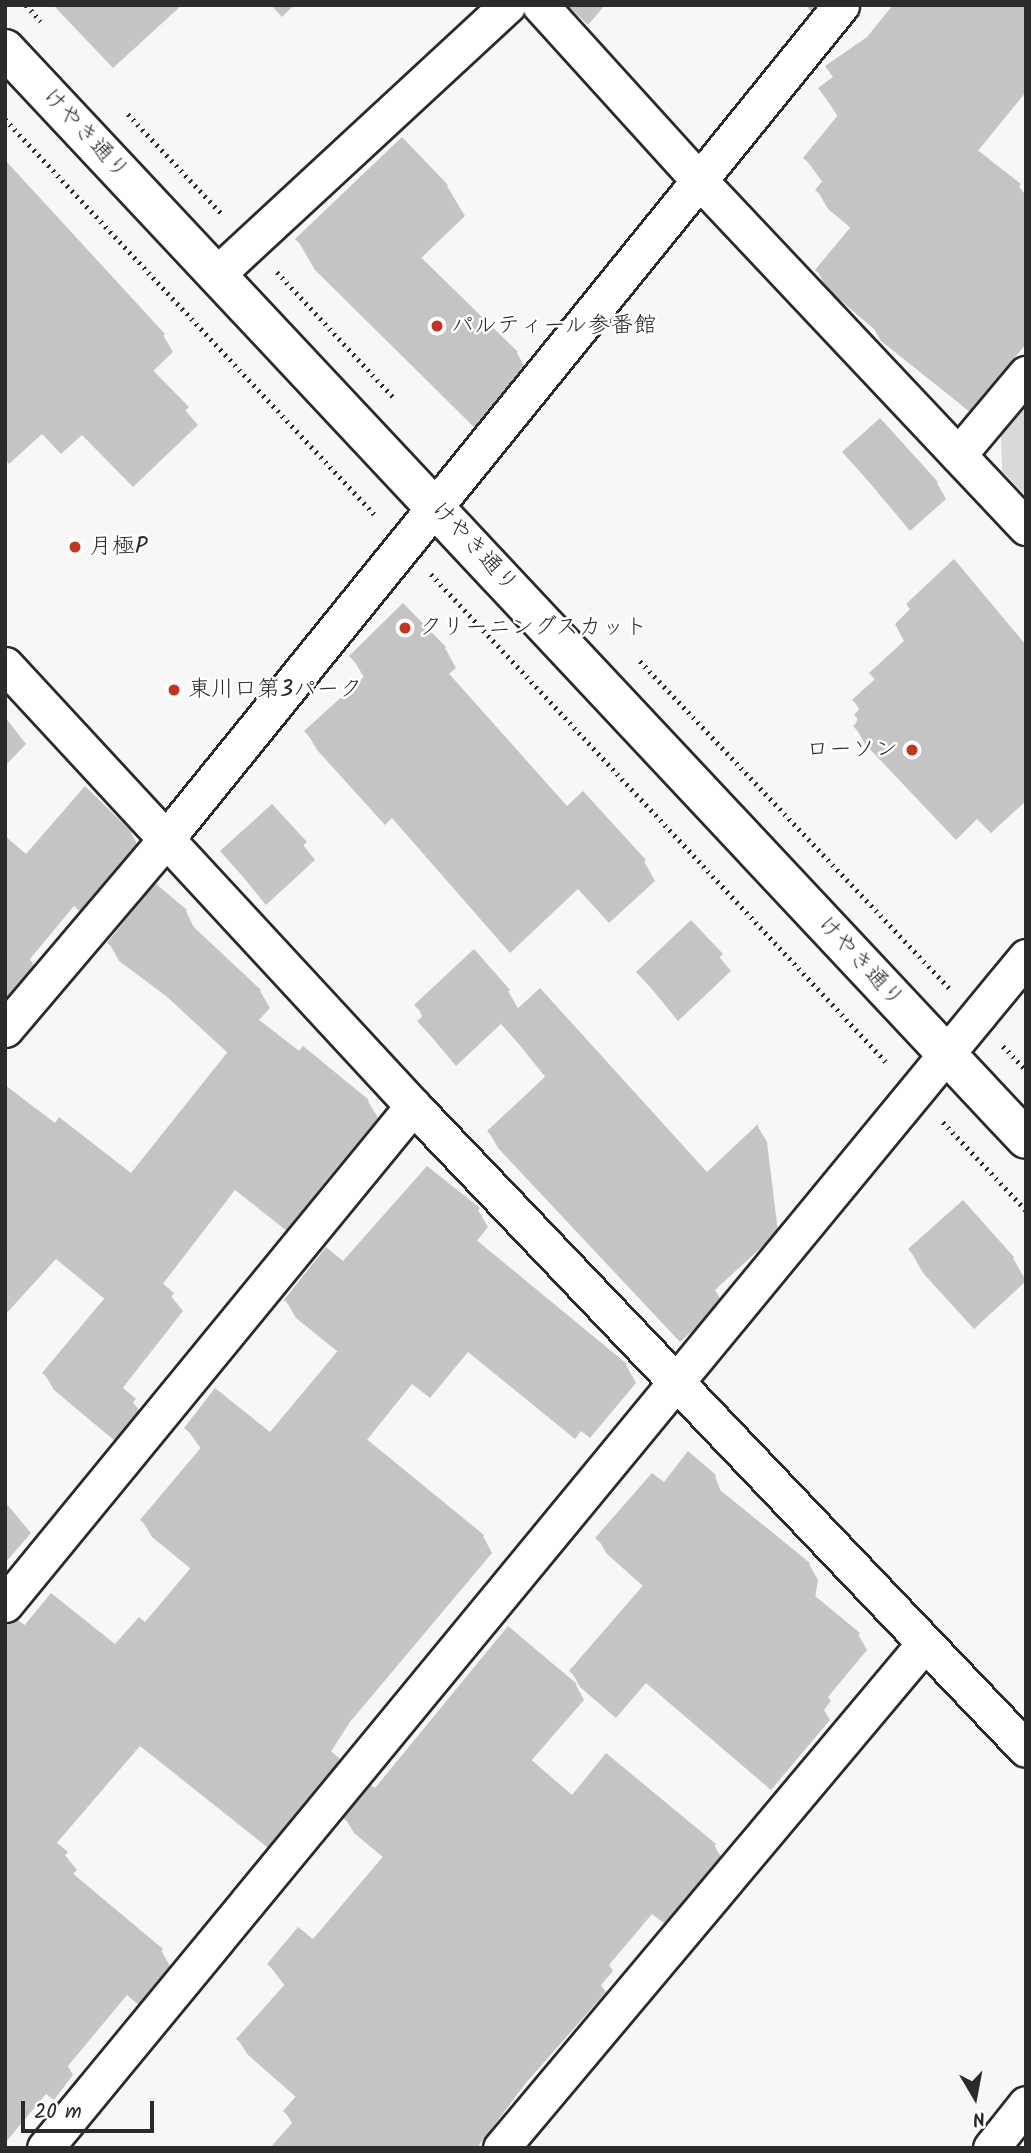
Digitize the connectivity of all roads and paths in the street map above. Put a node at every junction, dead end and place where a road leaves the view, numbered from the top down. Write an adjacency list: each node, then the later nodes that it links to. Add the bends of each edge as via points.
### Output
1 (26, 5): 5 (path)
2 (508, 5): 10 (street)
3 (540, 5): 9 (street)
4 (841, 5): 9 (street)
5 (45, 25)
6 (5, 49): 11 (street, けやき通り)
7 (120, 105): 10 (path)
8 (5, 119): 17 (path)
9 (696, 178): 14 (street); 15 (street)
10 (250, 244): 11 (street); 13 (path)
11 (217, 274): 15 (street, けやき通り)
12 (1026, 374): 14 (street)
13 (405, 409)
14 (958, 455): 16 (street)
15 (433, 503): 17 (street); 24 (street, けやき通り)
16 (1026, 527)
17 (402, 543): 20 (street); 26 (path)
18 (635, 654): 22 (path)
19 (5, 666): 20 (street)
20 (166, 839): 23 (street); 27 (street)
21 (1026, 957): 22 (street)
22 (976, 1017): 24 (street); 25 (path)
23 (5, 1029)
24 (945, 1053): 26 (street); 28 (street, けやき通り)
25 (1026, 1070)
26 (914, 1091): 29 (path); 30 (street)
27 (413, 1106): 30 (street); 31 (street)
28 (1026, 1139)
29 (1026, 1210)
30 (676, 1378): 32 (street); 35 (street)
31 (5, 1604)
32 (924, 1644): 33 (street); 36 (street)
33 (1026, 1749)
34 (1026, 2104): 37 (street)
35 (45, 2148)
36 (501, 2148)
37 (991, 2148)

